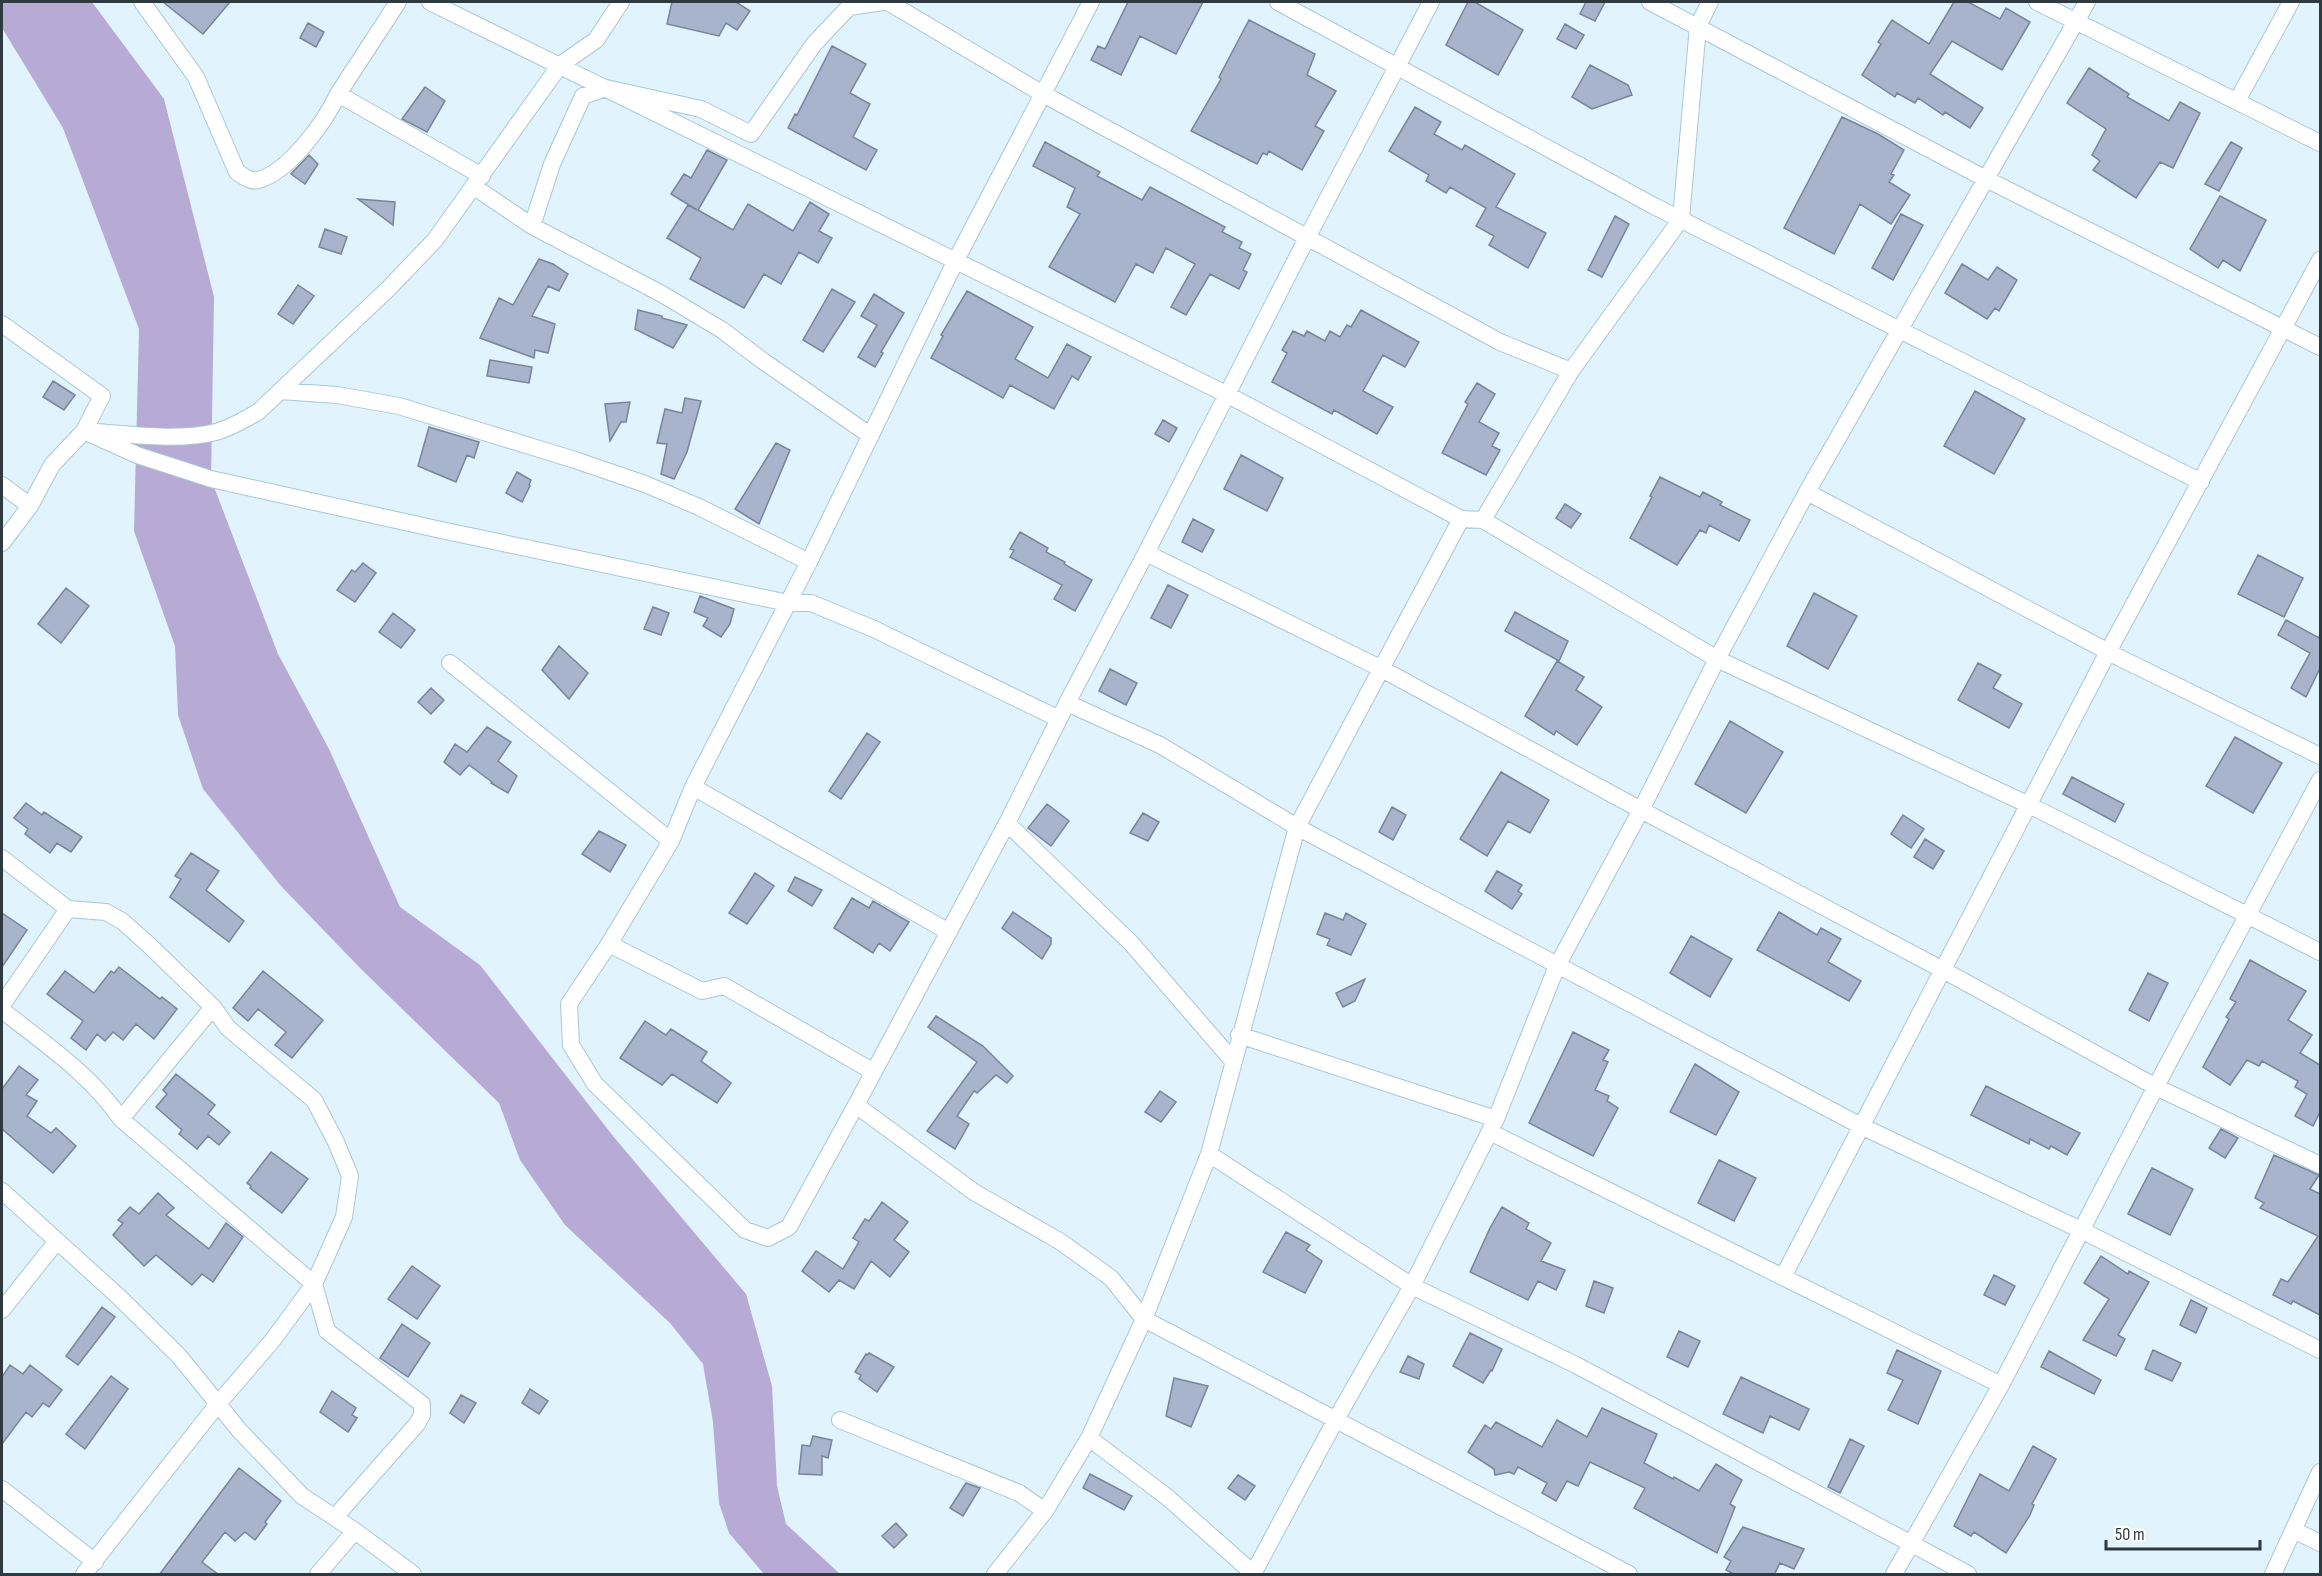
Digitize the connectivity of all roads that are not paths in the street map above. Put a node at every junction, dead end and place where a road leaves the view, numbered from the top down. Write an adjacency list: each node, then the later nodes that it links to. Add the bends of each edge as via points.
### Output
1 (142, 2): 20 (street, via 196,78 230,159 245,178 257,181 284,166)
2 (398, 2): 20 (street)
3 (430, 2): 17 (street)
4 (621, 2): 17 (street, via 596,40)
5 (883, 2): 19 (street, via 849,7 814,44 752,134 701,109)
6 (888, 2): 21 (street)
7 (1091, 2): 21 (street)
8 (1278, 2): 18 (street)
9 (1431, 2): 18 (street)
10 (1650, 2): 16 (street)
11 (1710, 2): 16 (street)
12 (2037, 2): 15 (street)
13 (2087, 2): 15 (street)
14 (2291, 2): 22 (street)
15 (2077, 20): 22 (street); 24 (street)
16 (1698, 26): 24 (street); 26 (street)
17 (560, 65): 19 (street); 25 (street)
18 (1398, 65): 26 (street); 28 (street)
19 (606, 87): 27 (street, via 583,96 552,164); 29 (street)
20 (338, 94): 25 (street)
21 (1043, 94): 28 (street); 29 (street)
22 (2237, 101): 23 (street)
23 (2320, 143)
24 (1986, 179): 32 (street); 33 (street)
25 (477, 181): 27 (street); 36 (street, via 435,240)
26 (1681, 219): 33 (street); 35 (street)
27 (532, 226): 39 (street, via 722,330)
28 (1308, 236): 35 (street, via 1500,342); 37 (street)
29 (956, 260): 37 (street); 39 (street)
30 (2320, 260): 32 (street)
31 (2, 324): 38 (street, via 102,396)
32 (2284, 328): 34 (street); 40 (street)
33 (1899, 330): 40 (street); 42 (street)
34 (2320, 347)
35 (1571, 371): 45 (street)
36 (280, 391): 38 (street, via 258,412 213,432 171,436); 48 (street, via 337,395 399,406 575,460 678,498)
37 (1228, 395): 44 (street); 47 (street)
38 (84, 431): 43 (street, via 52,465); 49 (street, via 137,455 211,479)
39 (872, 436): 48 (street)
40 (2201, 482): 50 (street)
41 (2, 485): 43 (street)
42 (1807, 492): 50 (street); 51 (street)
43 (30, 506): 46 (street)
44 (1461, 519): 45 (street); 53 (street)
45 (1483, 520): 51 (street)
46 (2, 543)
47 (1146, 553): 53 (street); 54 (street)
48 (809, 562): 49 (street)
49 (788, 603): 55 (street, via 811,603 874,629); 58 (street)
50 (2108, 652): 56 (street); 59 (street)
51 (1717, 659): 59 (street); 60 (street)
52 (450, 663): 63 (street)
53 (1380, 668): 60 (street); 62 (street)
54 (1066, 703): 55 (street); 62 (street, via 1160,745)
55 (1059, 719): 61 (street)
56 (2320, 756)
57 (2320, 780): 66 (street)
58 (693, 788): 63 (street); 67 (street)
59 (2029, 805): 66 (street); 71 (street)
60 (1641, 810): 70 (street); 71 (street)
61 (1007, 823): 67 (street); 76 (street, via 1131,943)
62 (1297, 827): 70 (street); 75 (street)
63 (671, 841): 68 (street)
64 (2, 858): 65 (street)
65 (68, 909): 72 (street); 73 (street, via 106,912 122,921)
66 (2248, 915): 69 (street); 78 (street)
67 (949, 932): 77 (street)
68 (609, 944): 77 (street, via 702,991 723,986); 79 (street, via 568,1004 571,1045 595,1084 745,1230 768,1238 789,1227)
69 (2320, 952)
70 (1557, 966): 81 (street); 82 (street)
71 (1943, 970): 78 (street); 82 (street)
72 (2, 1005)
73 (213, 1007): 80 (street); 89 (street, via 228,1028 314,1100 350,1176 344,1217)
74 (2, 1010): 80 (street, via 87,1077)
75 (1239, 1035): 76 (street); 81 (street)
76 (1233, 1061): 83 (street)
77 (874, 1072): 79 (street)
78 (2156, 1087): 84 (street); 86 (street)
79 (856, 1105): 92 (street, via 974,1192 1061,1242 1111,1278)
80 (121, 1119): 89 (street)
81 (1493, 1125): 88 (street); 90 (street)
82 (1861, 1126): 86 (street); 88 (street)
83 (1209, 1154): 90 (street); 92 (street)
84 (2320, 1165)
85 (2, 1191): 87 (street)
86 (2081, 1230): 93 (street); 94 (street)
87 (57, 1241): 91 (street); 95 (street, via 178,1356)
88 (1783, 1277): 94 (street)
89 (314, 1284): 95 (street); 102 (street, via 327,1331 422,1404 417,1424)
90 (1412, 1286): 97 (street); 106 (street, via 1576,1365)
91 (2, 1310)
92 (1144, 1319): 97 (street); 98 (street)
93 (2320, 1350)
94 (2001, 1385): 106 (street)
95 (217, 1405): 102 (street, via 302,1496); 107 (street)
96 (840, 1420): 101 (street, via 1019,1494)
97 (1335, 1420): 108 (street); 112 (street)
98 (1089, 1438): 101 (street); 108 (street, via 1167,1497)
99 (2320, 1472): 103 (street)
100 (2, 1489): 107 (street)
101 (1045, 1510): 111 (street)
102 (334, 1517): 104 (street)
103 (2294, 1530): 105 (street); 115 (street)
104 (355, 1531): 109 (street); 110 (street)
105 (2320, 1544)
106 (1911, 1545): 113 (street); 114 (street)
107 (89, 1568)
108 (1254, 1574)
109 (318, 1575)
110 (413, 1575)
111 (995, 1575)
112 (1629, 1575)
113 (1894, 1575)
114 (1968, 1575)
115 (2273, 1575)

